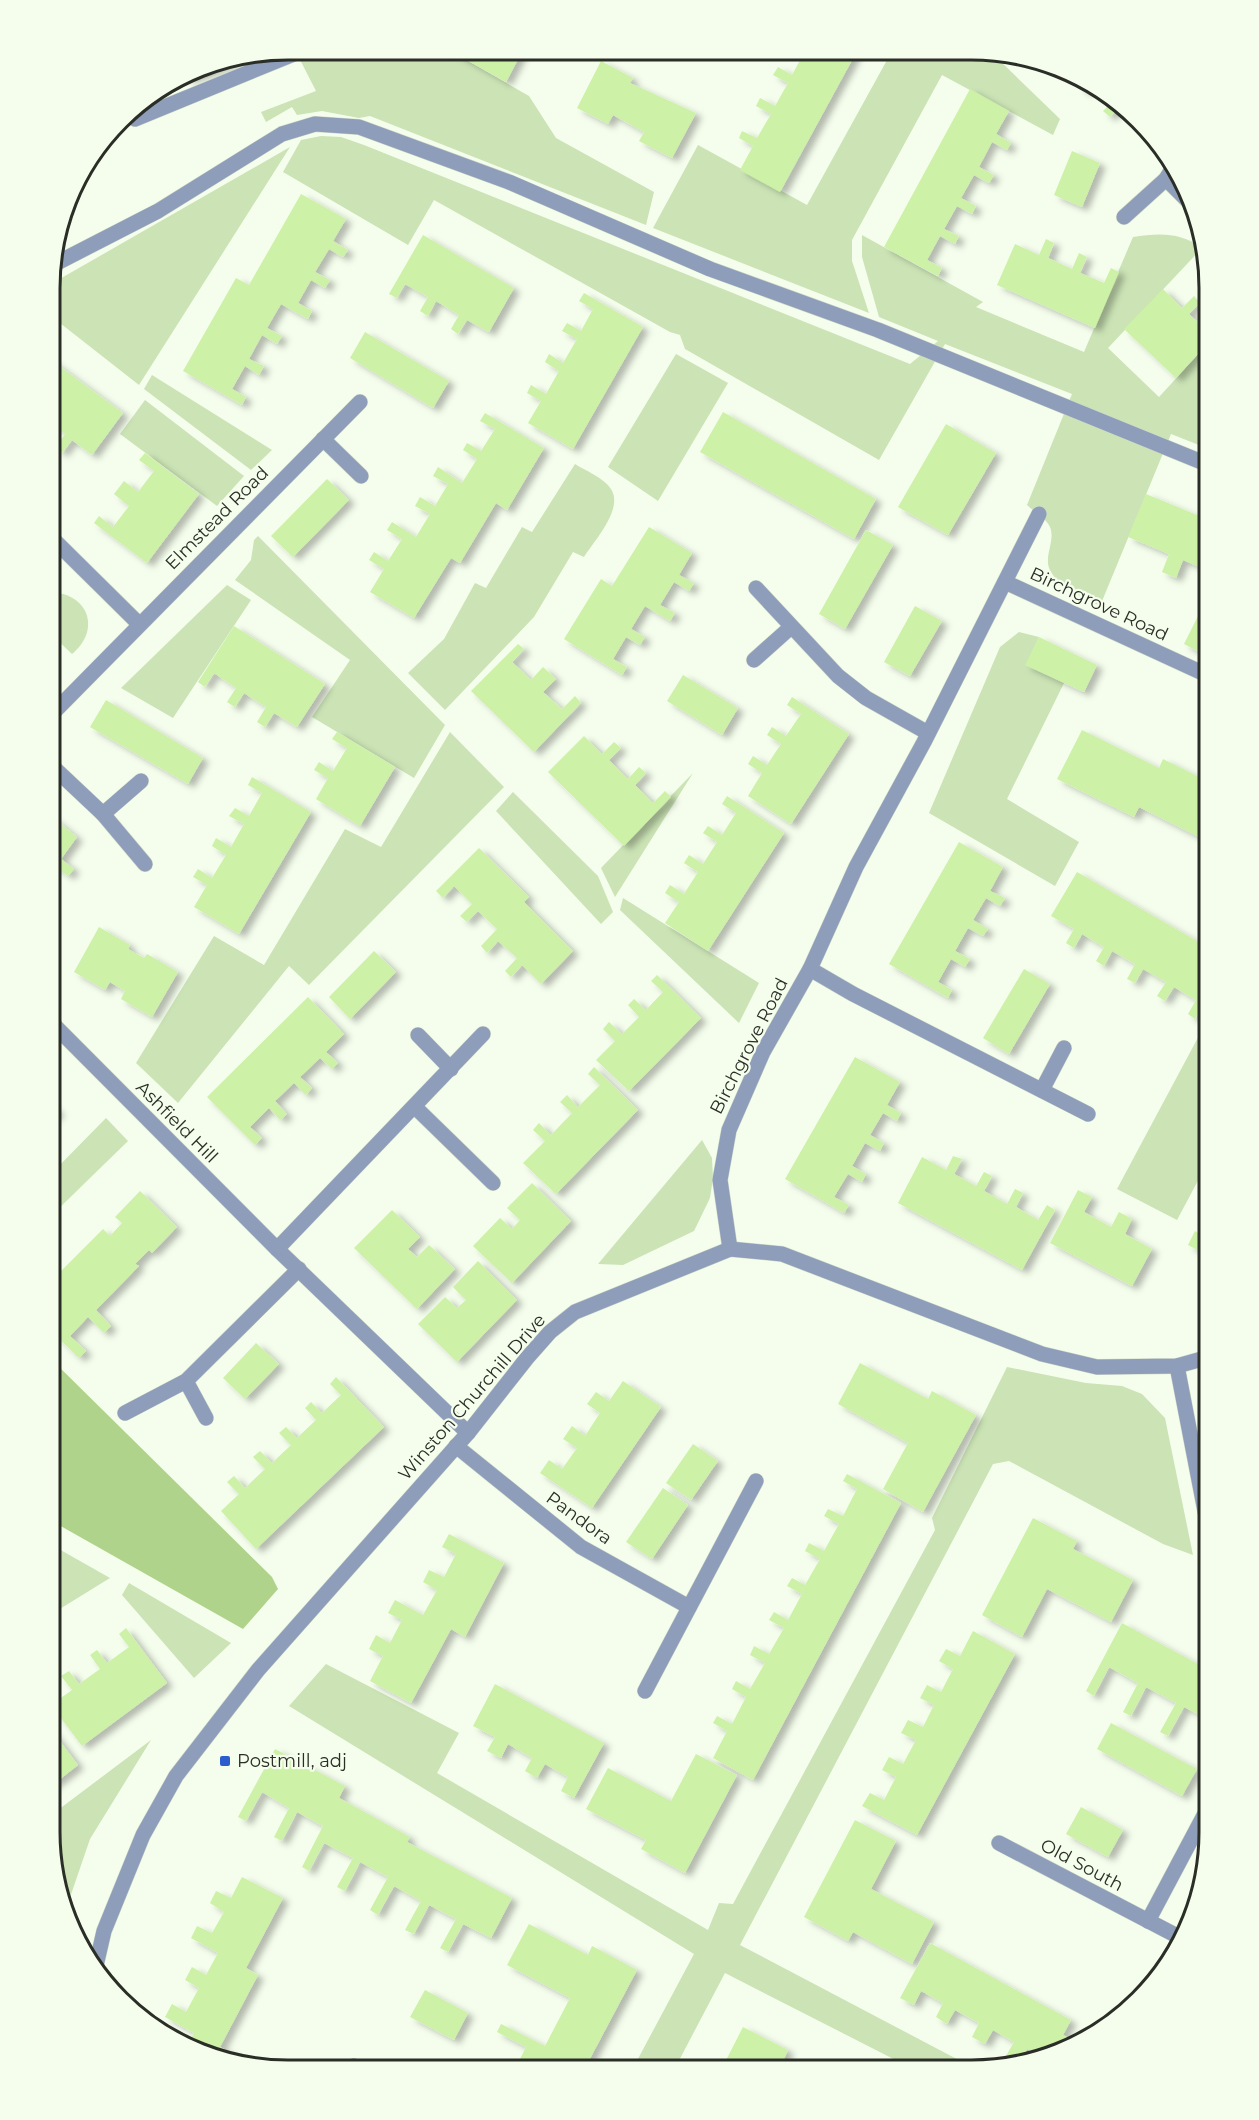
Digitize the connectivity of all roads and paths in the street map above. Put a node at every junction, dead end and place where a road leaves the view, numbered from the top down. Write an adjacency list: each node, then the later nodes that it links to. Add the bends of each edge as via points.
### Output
1 (279, 60): 2 (street)
2 (136, 118)
3 (1168, 175): 4 (street)
4 (1125, 217)
5 (62, 261): 8 (street, via 158,211 282,134 315,124 359,127 509,182 710,269 878,330)
6 (360, 402): 7 (street, Elmstead Road)
7 (323, 439): 9 (street); 14 (street, Elmstead Road)
8 (1199, 461)
9 (361, 476)
10 (1038, 514): 12 (street, Birchgrove Road)
11 (60, 548): 14 (street)
12 (1005, 582): 17 (street, Birchgrove Road); 19 (street, Birchgrove Road)
13 (756, 588): 15 (street)
14 (139, 624): 18 (street, Elmstead Road)
15 (791, 627): 16 (street); 19 (street, via 838,676 866,698)
16 (754, 660)
17 (1199, 671)
18 (60, 706)
19 (928, 733): 24 (street, Birchgrove Road, via 856,867)
20 (60, 773): 22 (street)
21 (141, 781): 22 (street)
22 (103, 814): 23 (street)
23 (145, 864)
24 (810, 969): 30 (street, Birchgrove Road); 35 (street, Birchgrove Road, via 764,1052 729,1130 720,1180)
25 (60, 1031): 34 (street, Ashfield Hill)
26 (483, 1034): 29 (street)
27 (418, 1035): 29 (street)
28 (1064, 1048): 30 (street)
29 (451, 1069): 31 (street)
30 (1042, 1090): 32 (street, Birchgrove Road)
31 (415, 1107): 33 (street); 34 (street)
32 (1088, 1114)
33 (493, 1183)
34 (277, 1249): 36 (street, Ashfield Hill)
35 (730, 1249): 38 (street, Winston Churchill Drive, via 782,1254 1042,1354 1097,1367); 42 (street, Winston Churchill Drive, via 575,1312 550,1332)
36 (298, 1269): 39 (street); 42 (street, Ashfield Hill)
37 (1199, 1360): 38 (street, Winston Churchill Drive)
38 (1177, 1366): 44 (street)
39 (186, 1380): 40 (street); 41 (street)
40 (125, 1413)
41 (206, 1418)
42 (468, 1432): 43 (street, Winston Churchill Drive)
43 (456, 1446): 46 (street, Pandora, via 581,1547); 52 (street, Winston Churchill Drive, via 258,1670 176,1776 143,1834)
44 (1199, 1480)
45 (756, 1481): 46 (street)
46 (688, 1607): 47 (street)
47 (645, 1691)
48 (1199, 1825): 50 (street)
49 (999, 1843): 50 (street, Old South)
50 (1148, 1921): 51 (street, Old South)
51 (1175, 1935)
52 (97, 1958)

